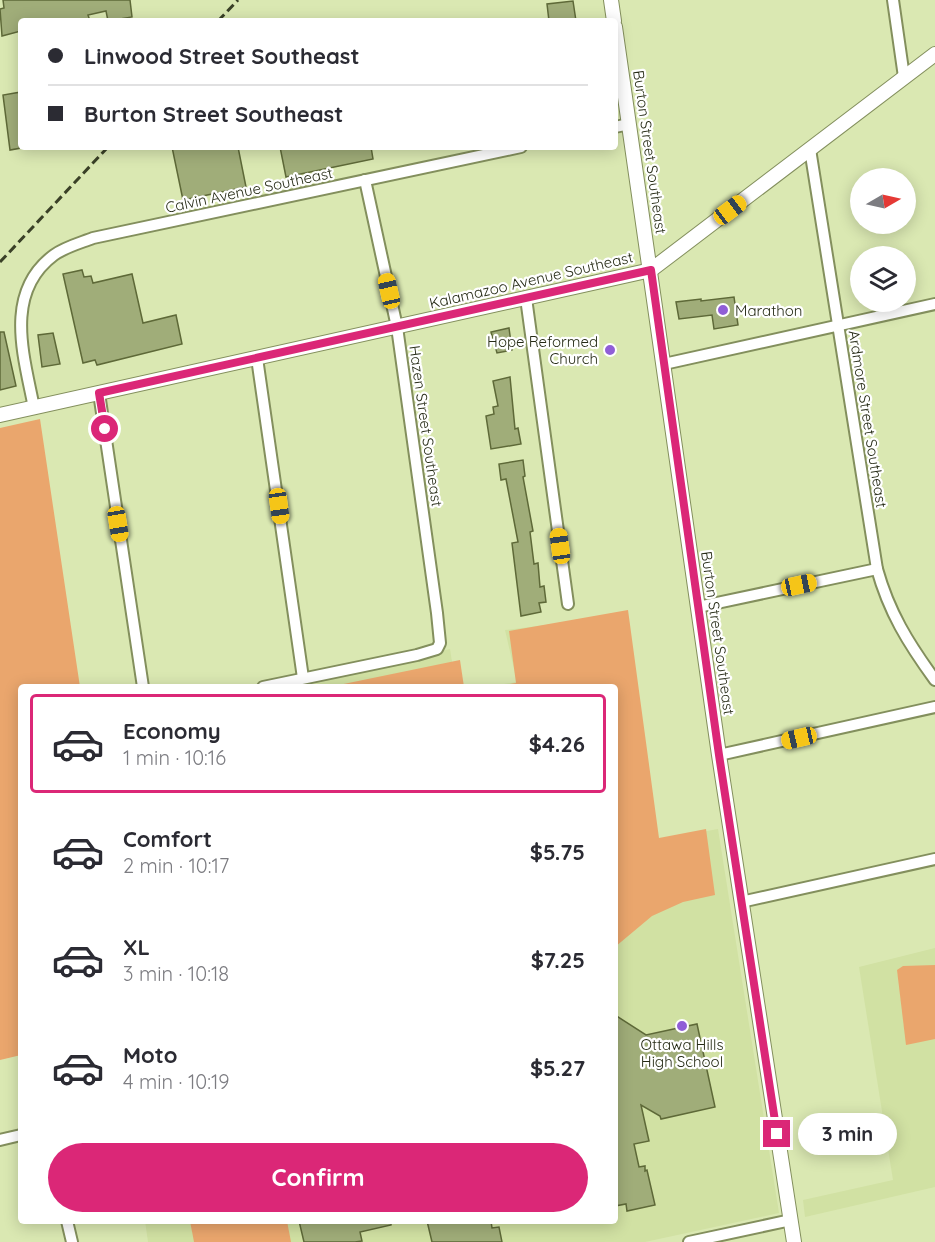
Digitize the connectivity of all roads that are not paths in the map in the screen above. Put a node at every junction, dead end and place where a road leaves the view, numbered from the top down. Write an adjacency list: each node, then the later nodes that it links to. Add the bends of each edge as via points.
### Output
1 (611, 0): 3 (main road)
2 (893, 0): 6 (street)
3 (614, 18)
4 (935, 54): 6 (main road, Kalamazoo Avenue Southeast)
5 (618, 69): 7 (main road, Burton Street Southeast)
6 (904, 77): 8 (main road, Kalamazoo Avenue Southeast)
7 (622, 125): 11 (main road, Burton Street Southeast)
8 (810, 149): 11 (main road, Kalamazoo Avenue Southeast); 14 (street, Ardmore Street Southeast)
9 (507, 150): 10 (street, Calvin Avenue Southeast)
10 (365, 180): 15 (street, Hazen Street Southeast); 19 (street, Calvin Avenue Southeast, via 129,230 54,254 31,282 20,314 20,335)
11 (651, 270): 12 (main road, Kalamazoo Avenue Southeast); 17 (main road, Burton Street Southeast)
12 (526, 298): 15 (main road, Kalamazoo Avenue Southeast); 22 (street)
13 (935, 304): 14 (street)
14 (838, 326): 17 (street); 21 (street, Ardmore Street Southeast)
15 (397, 327): 16 (main road, Kalamazoo Avenue Southeast); 24 (street, Hazen Street Southeast, via 440,643 438,648 417,655)
16 (257, 358): 18 (main road, Kalamazoo Avenue Southeast); 24 (street)
17 (664, 364): 23 (main road, Burton Street Southeast)
18 (99, 393): 19 (main road, Kalamazoo Avenue Southeast); 26 (street)
19 (34, 408): 20 (main road, Kalamazoo Avenue Southeast)
20 (0, 415)
21 (877, 568): 23 (street); 25 (street, Ardmore Street Southeast, via 892,613)
22 (568, 604)
23 (698, 607): 29 (main road, Burton Street Southeast)
24 (303, 678): 27 (street)
25 (935, 680)
26 (143, 684)
27 (276, 684)
28 (935, 707): 29 (street)
29 (719, 755): 31 (main road, Burton Street Southeast)
30 (935, 859): 31 (street)
31 (741, 902): 34 (main road, Burton Street Southeast)
32 (18, 1136): 33 (street)
33 (0, 1140)
34 (791, 1220): 37 (street); 38 (main road, Burton Street Southeast)
35 (68, 1224): 36 (street)
36 (72, 1242)
37 (689, 1242)
38 (794, 1242)

